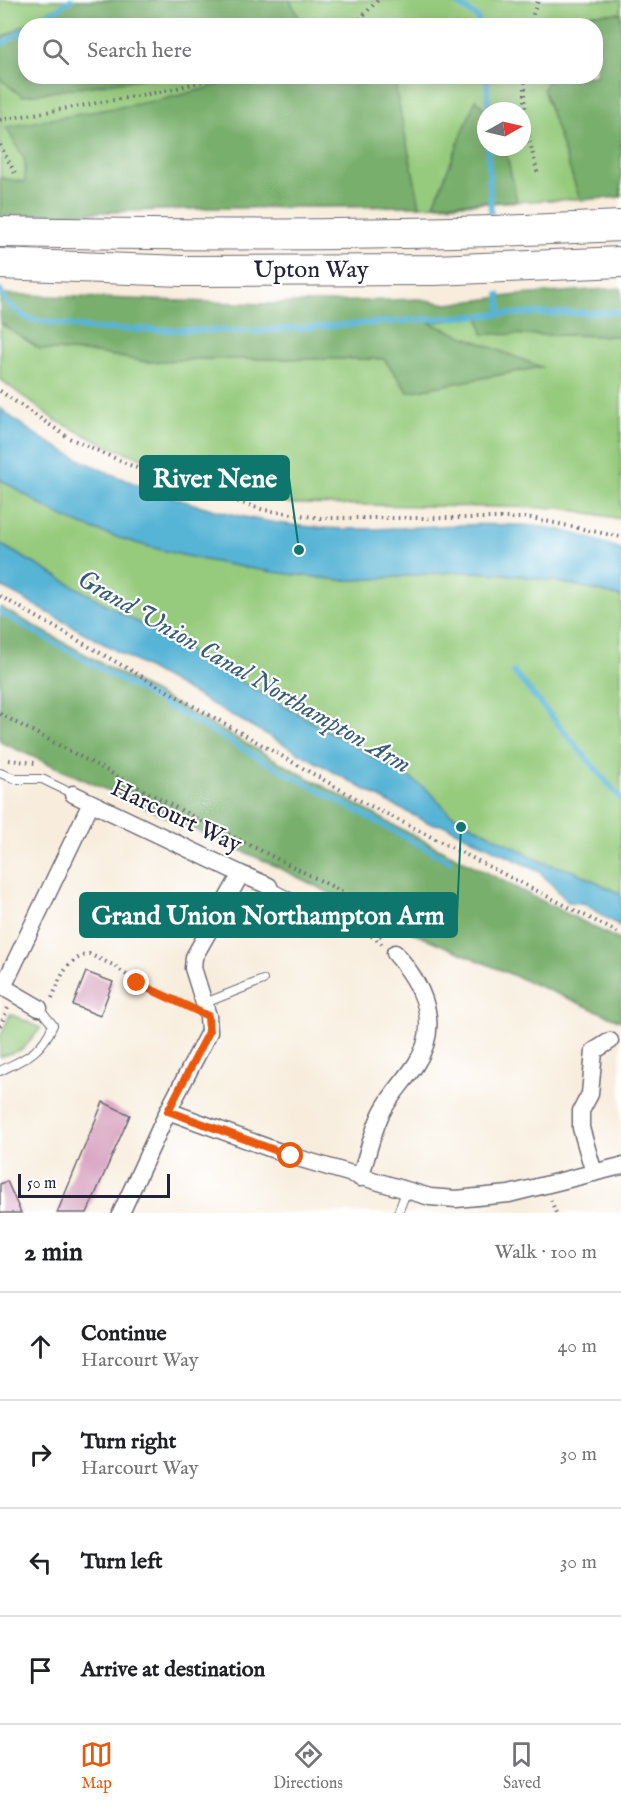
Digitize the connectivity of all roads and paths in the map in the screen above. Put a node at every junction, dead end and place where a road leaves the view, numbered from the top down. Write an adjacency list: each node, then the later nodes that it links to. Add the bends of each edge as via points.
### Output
1 (378, 0): 3 (path)
2 (538, 0): 4 (path)
3 (361, 18)
4 (532, 18)
5 (192, 84): 7 (path)
6 (525, 84): 10 (path, via 525,122)
7 (0, 120)
8 (0, 145): 9 (path)
9 (16, 175)
10 (538, 175)
11 (621, 226): 12 (highway, Upton Way, via 456,233 169,236)
12 (14, 232)
13 (621, 262): 14 (highway, Upton Way, via 435,270 181,271)
14 (0, 264)
15 (0, 391): 16 (path, via 69,438 148,473 264,510 321,518 531,518)
16 (621, 537)
17 (0, 596): 25 (path, via 359,800)
18 (0, 714): 26 (path, via 345,893)
19 (0, 773): 20 (lane, via 42,779)
20 (73, 794): 21 (street, Harcourt Way)
21 (91, 803): 22 (street, Harcourt Way); 28 (street, Harcourt Way)
22 (241, 874): 23 (street, Harcourt Way); 29 (street, Harcourt Way, via 194,957 193,968)
23 (269, 886): 24 (lane)
24 (343, 924)
25 (621, 934)
26 (395, 953): 36 (street, via 420,989 430,1026 427,1044 416,1065 381,1114)
27 (263, 980): 29 (lane)
28 (2, 987): 30 (street, Harcourt Way)
29 (207, 1010): 30 (path, via 137,983 115,966 89,954 75,958 62,974); 33 (street, Harcourt Way, via 209,1032)
30 (42, 1012): 32 (lane, via 53,1025 45,1043)
31 (610, 1041): 35 (street, via 594,1051 591,1094 581,1111 581,1128)
32 (0, 1071)
33 (168, 1111): 36 (street); 38 (street, Harcourt Way)
34 (621, 1166): 35 (street)
35 (594, 1173): 37 (street, via 509,1194 456,1199)
36 (360, 1178): 37 (street)
37 (406, 1192): 39 (lane)
38 (121, 1213)
39 (398, 1213)

